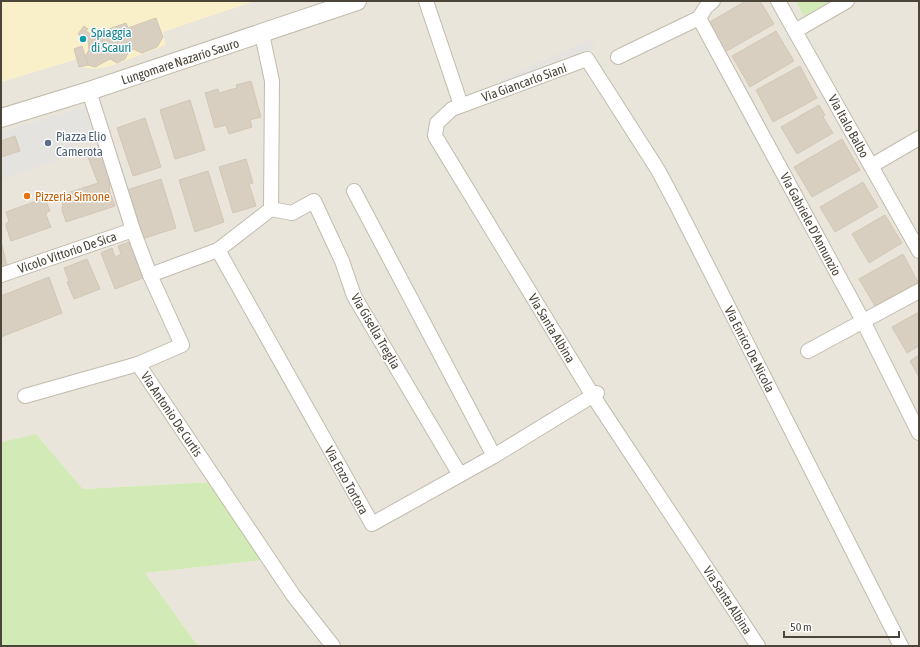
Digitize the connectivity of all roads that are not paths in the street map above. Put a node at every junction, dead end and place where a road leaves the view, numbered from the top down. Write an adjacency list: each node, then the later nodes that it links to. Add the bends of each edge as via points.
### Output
1 (357, 1): 8 (street, Lungomare Nazario Sauro)
2 (426, 1): 12 (street)
3 (713, 1): 6 (street)
4 (778, 1): 7 (street, Via Italo Balbo)
5 (847, 1): 7 (street)
6 (699, 18): 9 (street); 24 (street, Via Gabriele D'Annunzio)
7 (795, 31): 15 (street, Via Italo Balbo)
8 (262, 34): 11 (street, Lungomare Nazario Sauro); 17 (street, via 272,81)
9 (618, 58)
10 (587, 59): 12 (street, Via Giancarlo Siani); 34 (street, Via Enrico De Nicola, via 676,202)
11 (89, 91): 13 (street, Lungomare Nazario Sauro); 18 (street, Via Antonio De Curtis)
12 (461, 105): 27 (street, Via Santa Albina, via 452,109 437,123 435,136)
13 (1, 118)
14 (919, 138): 15 (street)
15 (871, 166): 20 (street, Via Italo Balbo)
16 (354, 191): 30 (street)
17 (271, 209): 19 (street); 31 (street, Via Gisella Treglia, via 292,213 314,201 342,261 354,296)
18 (133, 230): 21 (street, Vicolo Vittorio De Sica); 22 (street, Via Antonio De Curtis)
19 (218, 250): 22 (street); 31 (street, Via Enzo Tortora, via 372,524)
20 (919, 251)
21 (1, 275)
22 (150, 275): 26 (street, Via Antonio De Curtis, via 182,345)
23 (919, 291): 24 (street)
24 (863, 321): 25 (street); 29 (street, Via Gabriele D'Annunzio)
25 (808, 351)
26 (138, 364): 28 (street); 32 (street, Via Antonio De Curtis, via 293,595)
27 (595, 394): 30 (street, Via Enzo Tortora); 33 (street, Via Santa Albina)
28 (25, 396)
29 (919, 432)
30 (494, 456): 31 (street, Via Enzo Tortora)
31 (460, 475)
32 (333, 646)
33 (758, 646)
34 (901, 646)

